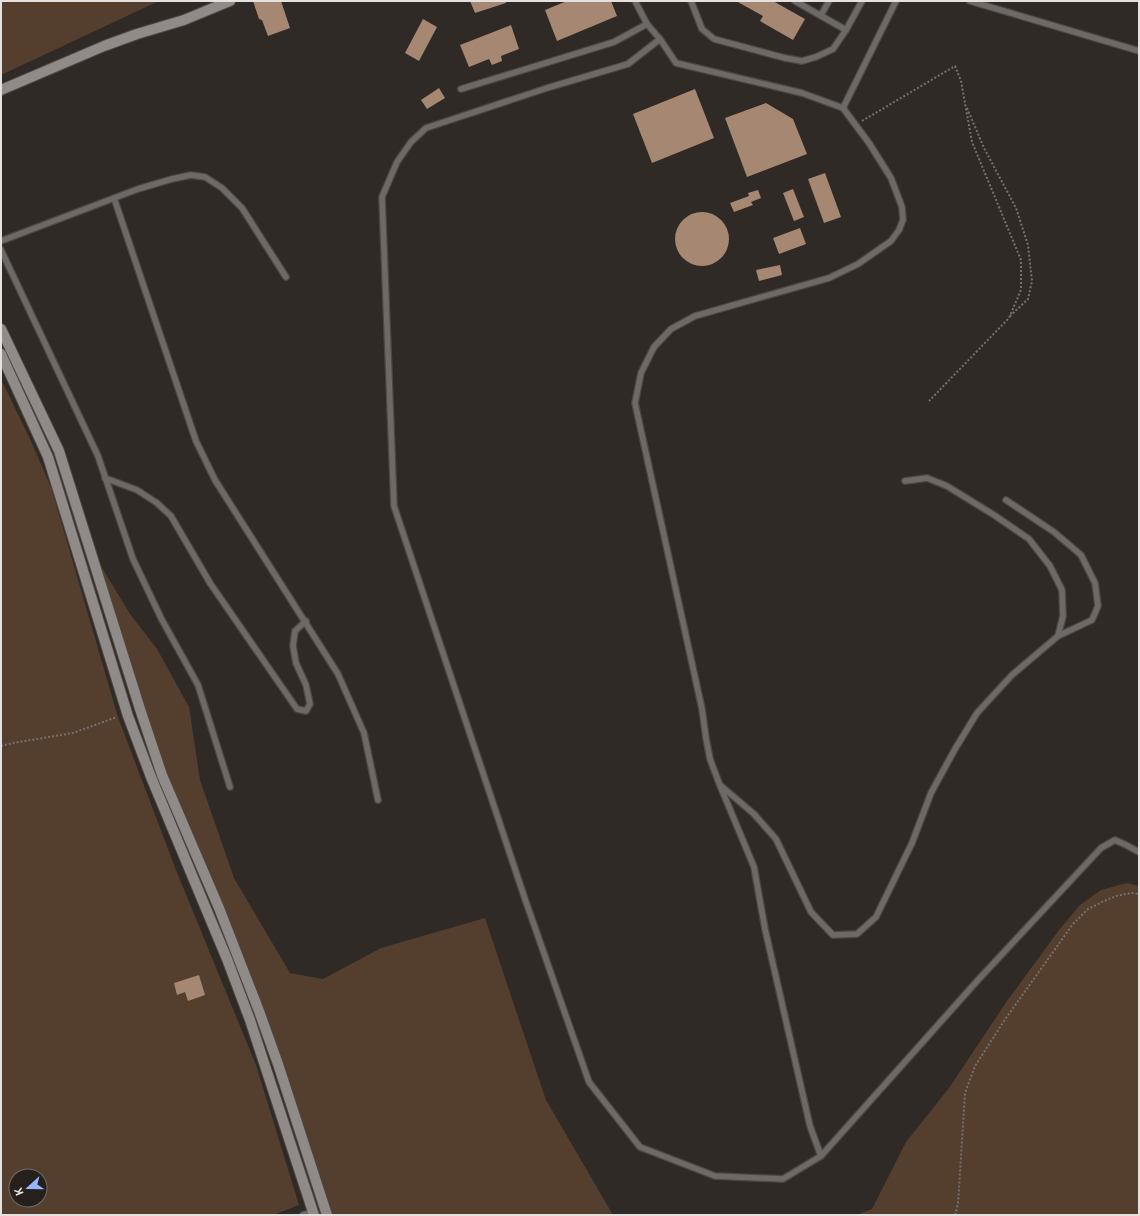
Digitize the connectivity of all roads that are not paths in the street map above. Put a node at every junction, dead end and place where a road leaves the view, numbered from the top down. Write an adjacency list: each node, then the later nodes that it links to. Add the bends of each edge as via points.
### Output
1 (230, 1): 15 (main road, via 184,20 104,46)
2 (635, 1): 10 (lane)
3 (691, 1): 11 (lane, via 702,29 714,39 785,58 802,61 816,57 833,49)
4 (795, 1): 9 (lane)
5 (829, 1): 9 (lane)
6 (862, 1): 11 (lane)
7 (896, 1): 16 (lane)
8 (970, 1): 13 (lane)
9 (821, 15): 11 (lane)
10 (647, 24): 12 (lane); 14 (lane, via 614,42)
11 (846, 30)
12 (660, 39): 16 (lane, via 676,63 802,93); 32 (lane, via 628,64 426,128 411,142 397,162 382,197 394,506 589,1082 640,1147 715,1176 783,1179)
13 (1139, 51)
14 (461, 89)
15 (2, 90)
16 (843, 108): 28 (lane, via 891,178 902,207 903,220 899,230 891,241 858,264 829,278 695,316 671,329 654,347 641,373 635,403 702,709 710,759)
17 (114, 198): 18 (lane); 20 (lane, via 172,179 191,175 205,177 222,188 242,208); 26 (lane, via 196,441 215,480)
18 (1, 241)
19 (1, 250): 23 (lane, via 98,456)
20 (286, 277)
21 (1, 329): 34 (main road, via 59,451 162,775 220,908 259,1011)
22 (1, 354): 33 (main road, via 48,457 127,713 250,1020)
23 (105, 478): 26 (lane, via 137,490 171,516 228,610 297,709 306,711 310,704 293,646 295,631); 29 (lane, via 133,559 161,618 198,685)
24 (905, 482): 27 (lane, via 927,478 947,486 1029,539 1050,566 1062,590 1063,616)
25 (1006, 500): 27 (lane, via 1054,532 1081,555 1095,584 1098,606 1092,620)
26 (306, 621): 30 (lane, via 338,674 364,733)
27 (1058, 636): 28 (lane, via 1012,675 978,713 931,793 912,844 876,917 857,934 833,935 811,912 776,839 754,814)
28 (718, 783): 32 (lane, via 754,867 768,945 810,1126)
29 (230, 787)
30 (378, 800)
31 (1139, 852): 32 (lane, via 1115,840 1101,848 978,980)
32 (822, 1156)
33 (310, 1214)
34 (327, 1215)

